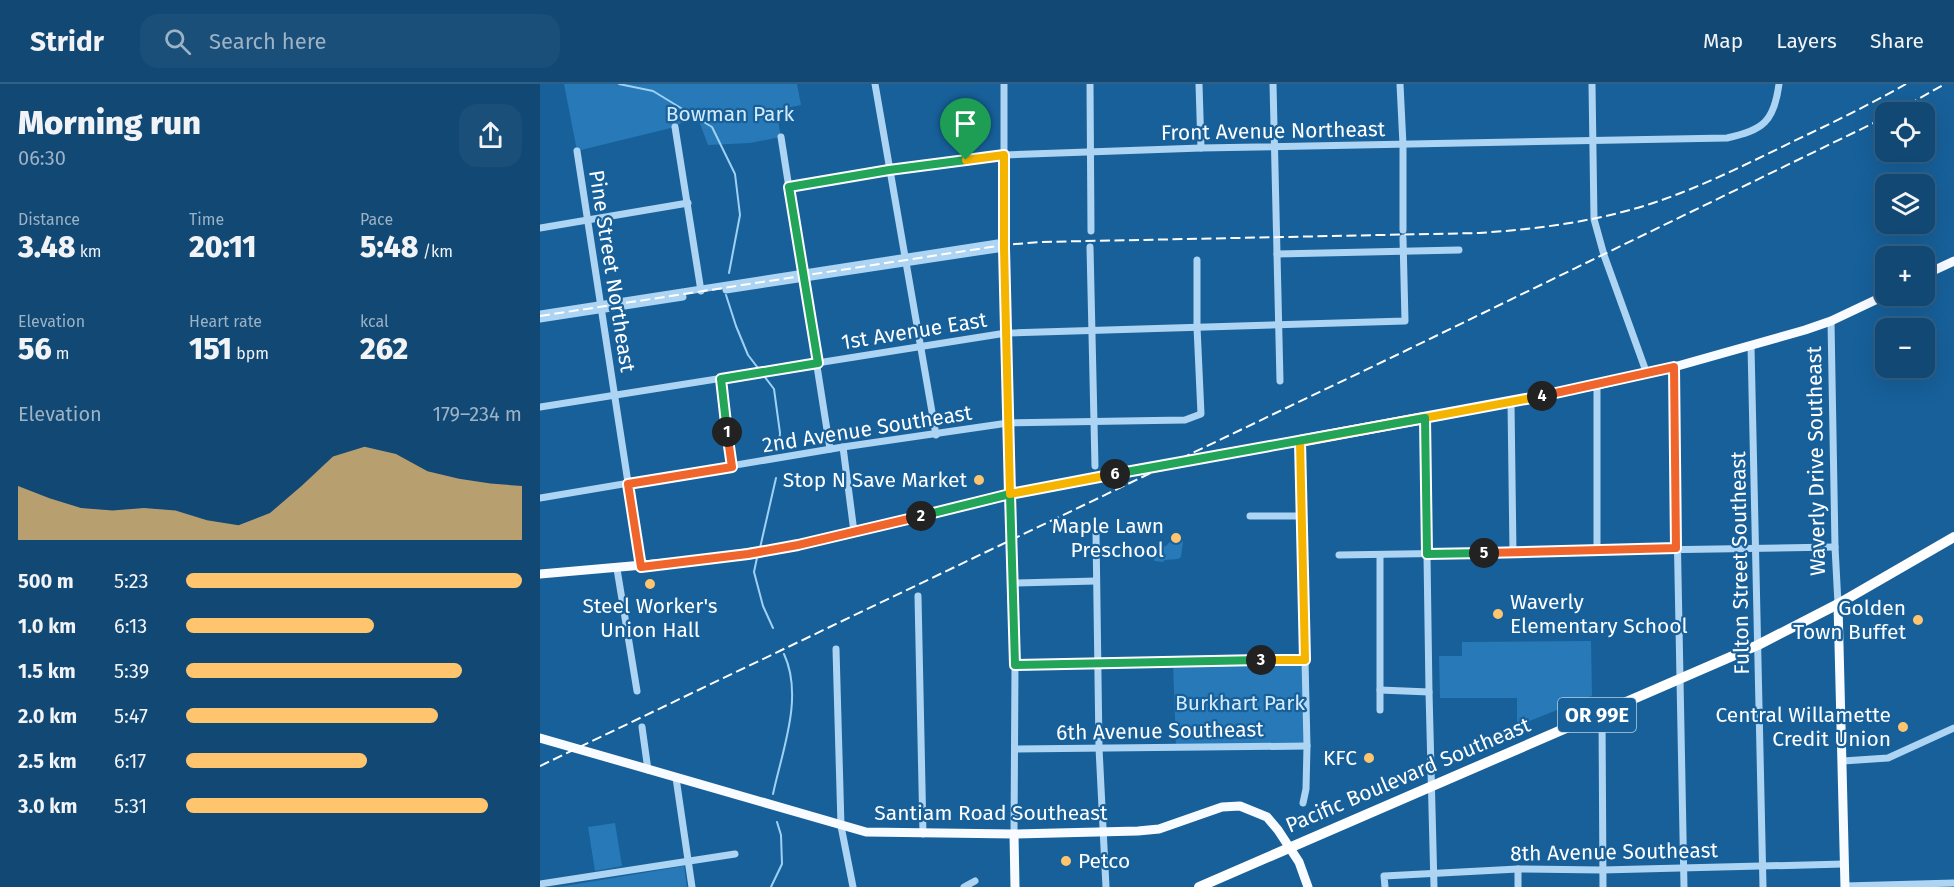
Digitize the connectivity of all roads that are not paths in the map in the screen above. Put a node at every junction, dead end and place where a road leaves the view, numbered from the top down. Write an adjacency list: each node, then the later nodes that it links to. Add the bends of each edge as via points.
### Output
1 (875, 84): 18 (street)
2 (1004, 84): 17 (street)
3 (1090, 84): 16 (street)
4 (1199, 84): 14 (street)
5 (1273, 84): 13 (street)
6 (1400, 84): 12 (street)
7 (1592, 84): 11 (street)
8 (1779, 84): 11 (street, Front Avenue Northeast, via 1772,114 1759,129 1727,138)
9 (675, 127): 20 (street)
10 (781, 137): 19 (street)
11 (1593, 142): 12 (street, Front Avenue Northeast); 48 (street, via 1594,219)
12 (1403, 145): 13 (street, Front Avenue Northeast); 27 (street)
13 (1275, 147): 14 (street, Front Avenue Northeast); 28 (street)
14 (1201, 148): 16 (street, Front Avenue Northeast)
15 (577, 151): 21 (street, Pine Street Northeast)
16 (1090, 153): 17 (street, Front Avenue Northeast); 23 (street)
17 (1004, 155): 18 (street, Front Avenue Northeast); 24 (street)
18 (889, 170): 19 (street, Front Avenue Northeast); 29 (street)
19 (789, 187): 33 (street)
20 (688, 203): 21 (street); 34 (street)
21 (587, 220): 22 (street); 36 (street, Pine Street Northeast)
22 (540, 228)
23 (1091, 231)
24 (1004, 245): 29 (street); 43 (street)
25 (1090, 247): 42 (street)
26 (1459, 250): 27 (street)
27 (1403, 252): 28 (street); 40 (street, 1st Avenue East, via 1405,321)
28 (1277, 254): 40 (street)
29 (905, 260): 33 (street); 44 (street)
30 (1197, 260): 41 (street)
31 (1954, 261): 32 (main road)
32 (1935, 270)
33 (804, 276): 34 (street); 46 (street)
34 (701, 292): 36 (street)
35 (1875, 300): 39 (main road)
36 (600, 308): 37 (street); 38 (street); 52 (street, Pine Street Northeast)
37 (540, 314)
38 (540, 319)
39 (1831, 321): 45 (main road); 72 (street, Waverly Drive Southeast)
40 (1278, 324): 41 (street, 1st Avenue East); 50 (street)
41 (1197, 327): 42 (street, 1st Avenue East); 56 (street, 2nd Avenue Southeast, via 1200,414 1185,420)
42 (1092, 330): 43 (street, 1st Avenue East); 56 (street)
43 (1006, 333): 44 (street, 1st Avenue East); 57 (street)
44 (919, 346): 46 (street, 1st Avenue East); 58 (street)
45 (1751, 346): 47 (main road); 74 (street, Fulton Street Southeast)
46 (818, 363): 49 (street, 1st Avenue East); 61 (street)
47 (1674, 367): 48 (main road); 73 (street)
48 (1647, 374): 51 (main road)
49 (721, 379): 52 (street, 1st Avenue East); 63 (street)
50 (1280, 381)
51 (1597, 385): 53 (main road); 75 (street)
52 (615, 395): 54 (street, 1st Avenue East); 64 (street, Pine Street Northeast)
53 (1511, 402): 55 (main road); 76 (street)
54 (540, 407)
55 (1425, 418): 59 (main road); 77 (street)
56 (1093, 421): 57 (street, 2nd Avenue Southeast); 62 (street)
57 (1008, 423): 58 (street, 2nd Avenue Southeast); 65 (street)
58 (936, 435): 60 (street, 2nd Avenue Southeast)
59 (1300, 441): 65 (main road); 68 (street)
60 (843, 447): 61 (street, 2nd Avenue Southeast); 69 (street)
61 (830, 449): 63 (street, 2nd Avenue Southeast)
62 (1095, 466)
63 (732, 467): 64 (street, 2nd Avenue Southeast)
64 (628, 484): 66 (street, 2nd Avenue Southeast); 80 (street, Pine Street Northeast)
65 (1010, 494): 69 (main road); 84 (street)
66 (540, 498)
67 (1250, 516): 68 (street)
68 (1301, 516): 89 (street)
69 (854, 532): 80 (main road, via 748,554)
70 (1096, 534): 83 (street)
71 (1954, 537): 86 (highway, Pacific Boulevard Southeast / OR 99E)
72 (1835, 547): 74 (street); 86 (street, Waverly Drive Southeast)
73 (1676, 548): 74 (street); 75 (street); 92 (street)
74 (1757, 548): 87 (street, Fulton Street Southeast)
75 (1597, 550): 76 (street)
76 (1513, 553): 77 (street)
77 (1427, 554): 79 (street); 95 (street)
78 (1339, 555): 79 (street)
79 (1380, 556): 93 (street)
80 (641, 567): 81 (main road)
81 (616, 568): 82 (main road); 94 (street)
82 (540, 574)
83 (1096, 581): 84 (street); 90 (street)
84 (1012, 583): 91 (street)
85 (918, 596): 111 (street)
86 (1839, 604): 87 (highway, Pacific Boulevard Southeast / OR 99E); 104 (main road, Waverly Drive Southeast)
87 (1758, 645): 92 (highway, Pacific Boulevard Southeast / OR 99E); 117 (street, Fulton Street Southeast)
88 (836, 649): 109 (street)
89 (1305, 660): 90 (street); 101 (street)
90 (1098, 663): 91 (street); 102 (street)
91 (1015, 665): 103 (street)
92 (1679, 681): 97 (highway, Pacific Boulevard Southeast / OR 99E); 118 (street)
93 (1380, 690): 95 (street); 96 (street)
94 (637, 691)
95 (1429, 692): 107 (street)
96 (1380, 710)
97 (1602, 713): 107 (highway, Pacific Boulevard Southeast / OR 99E); 120 (street)
98 (642, 727): 105 (street)
99 (1954, 728): 104 (street, via 1888,758)
100 (540, 738): 105 (main road, Santiam Road Southeast)
101 (1307, 746): 102 (street, 6th Avenue Southeast); 108 (street)
102 (1099, 748): 103 (street, 6th Avenue Southeast); 110 (street)
103 (1014, 749): 112 (street)
104 (1843, 761): 116 (main road, Waverly Drive Southeast)
105 (648, 770): 106 (main road, Santiam Road Southeast)
106 (676, 778): 109 (main road, Santiam Road Southeast); 115 (street)
107 (1432, 786): 113 (highway, Pacific Boulevard Southeast / OR 99E); 122 (street)
108 (1303, 803)
109 (841, 826): 111 (main road, Santiam Road Southeast, via 866,832); 129 (street)
110 (1104, 832): 112 (main road, Santiam Road Southeast); 113 (main road, Santiam Road Southeast, via 1159,828 1222,807 1240,806 1266,817); 132 (street)
111 (922, 834): 112 (main road, Santiam Road Southeast)
112 (1014, 834): 131 (main road)
113 (1290, 847): 121 (highway, Pacific Boulevard Southeast / OR 99E); 135 (main road, Santiam Road Southeast)
114 (735, 854): 115 (street)
115 (688, 861): 125 (street); 128 (street)
116 (1844, 864): 117 (street, 8th Avenue Southeast); 127 (main road, Waverly Drive Southeast)
117 (1763, 865): 118 (street, 8th Avenue Southeast); 141 (street, Fulton Street Southeast)
118 (1683, 867): 120 (street, 8th Avenue Southeast); 140 (street)
119 (1518, 869): 120 (street, 8th Avenue Southeast); 122 (street, 8th Avenue Southeast); 138 (street)
120 (1602, 870): 139 (street)
121 (1230, 872): 133 (highway, Pacific Boulevard Southeast / OR 99E); 134 (highway, Pacific Boulevard Southeast / OR 99E)
122 (1434, 875): 136 (street, 8th Avenue Southeast, via 1384,876); 137 (street)
123 (975, 881): 130 (street)
124 (1954, 883): 126 (street)
125 (540, 884)
126 (1944, 885): 127 (street)
127 (1845, 886)
128 (692, 887)
129 (853, 887)
130 (964, 887)
131 (1015, 887)
132 (1106, 887)
133 (1199, 887)
134 (1213, 887)
135 (1308, 887)
136 (1385, 887)
137 (1434, 887)
138 (1518, 887)
139 (1603, 887)
140 (1684, 887)
141 (1763, 887)

